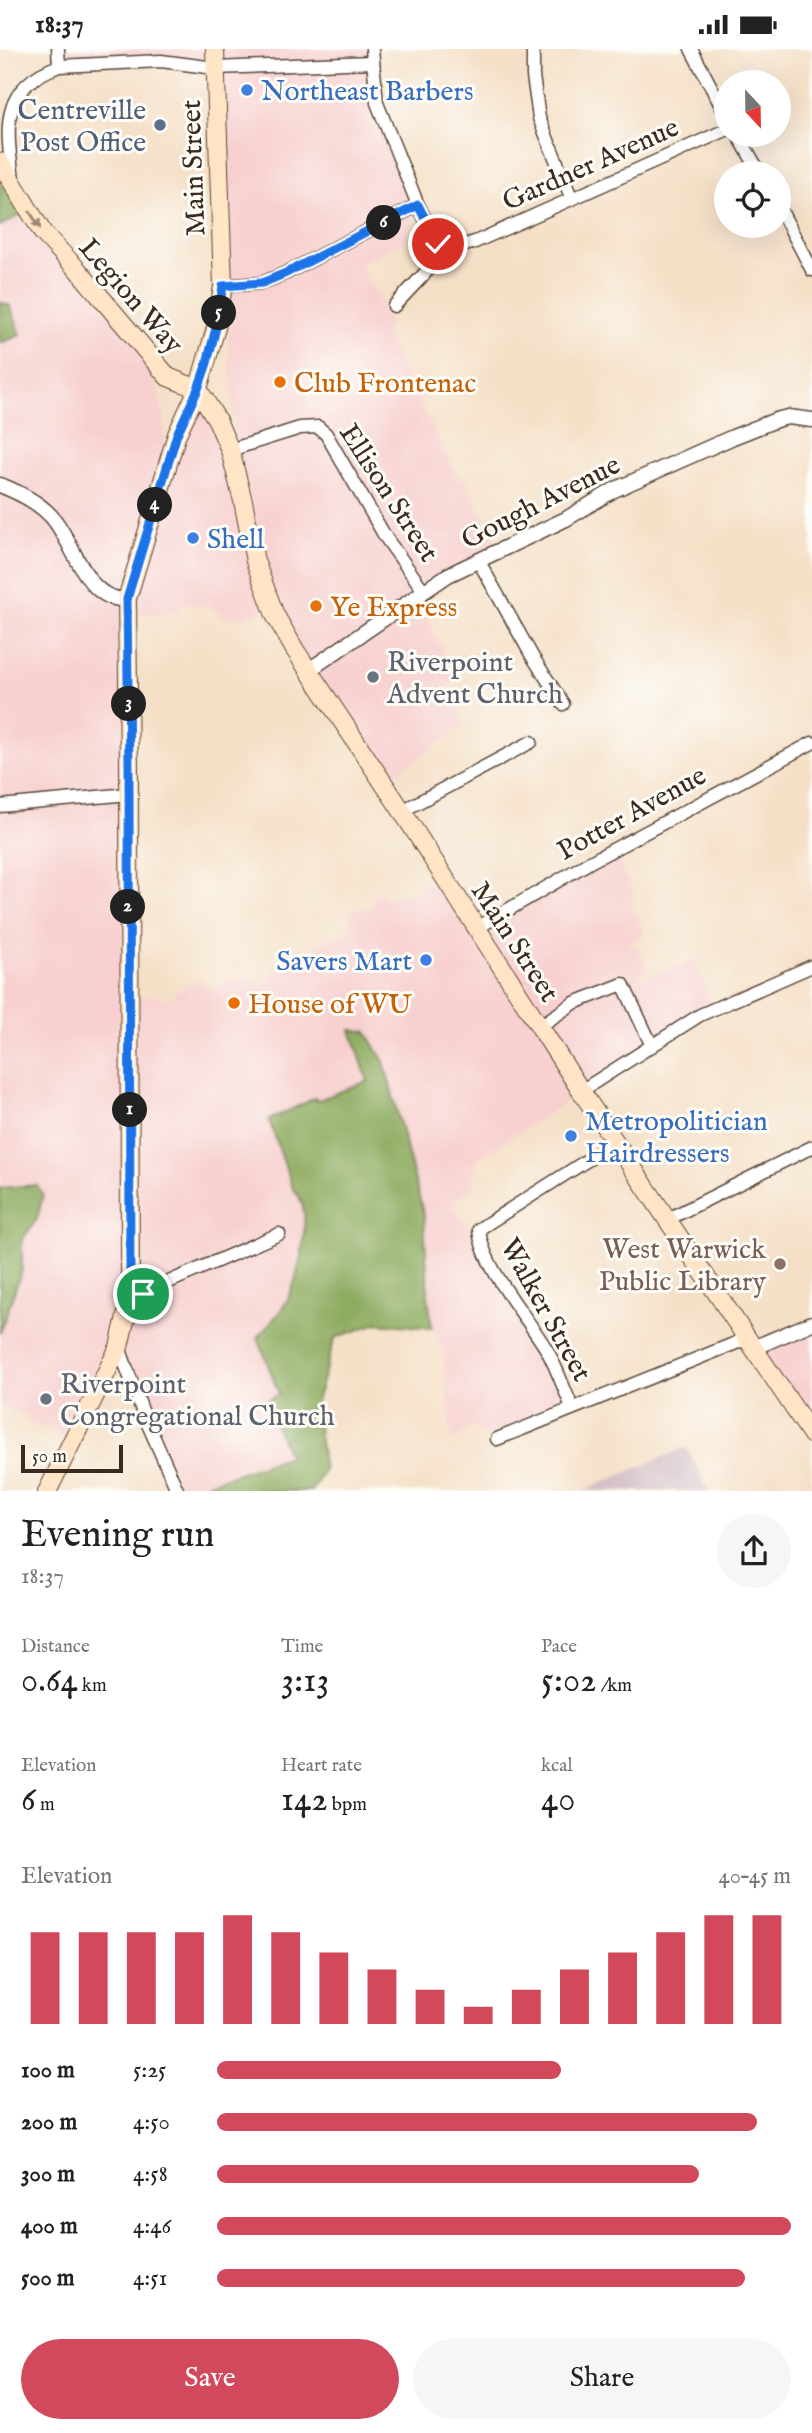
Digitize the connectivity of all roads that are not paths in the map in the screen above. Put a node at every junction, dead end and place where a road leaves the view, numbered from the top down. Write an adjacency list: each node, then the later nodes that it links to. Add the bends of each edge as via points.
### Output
1 (58, 49): 6 (street)
2 (215, 49): 7 (main road, Main Street)
3 (533, 49): 12 (street, via 539,118)
4 (691, 49): 8 (street)
5 (372, 56): 7 (street); 13 (street, via 377,103)
6 (59, 66): 7 (street, via 161,61); 11 (street, via 30,81 19,91 12,108 7,133)
7 (215, 68): 17 (main road, Main Street)
8 (714, 92)
9 (714, 135): 12 (street, Gardner Avenue)
10 (0, 162): 11 (main road, Legion Way)
11 (14, 187): 19 (main road, Legion Way, one-way to 19, via 43,233 168,377)
12 (571, 197): 15 (street, Gardner Avenue)
13 (418, 205): 15 (street); 17 (street, via 262,283)
14 (791, 230): 16 (street)
15 (446, 251): 18 (street)
16 (811, 267)
17 (223, 286): 19 (main road, Main Street)
18 (394, 306)
19 (198, 389): 21 (main road); 25 (main road, Main Street, via 177,434)
20 (812, 420): 23 (street, Gough Avenue, via 788,417 733,437 614,490 566,519)
21 (230, 450): 24 (street, Ellison Street, via 300,428 318,427); 26 (main road, Main Street, via 264,588)
22 (0, 485): 25 (street, via 24,495 51,516 95,589 113,600)
23 (478, 560): 24 (street, Gough Avenue); 27 (street)
24 (424, 591): 26 (street, Gough Avenue)
25 (127, 599): 30 (main road, Main Street)
26 (309, 670): 32 (main road, Main Street)
27 (563, 703)
28 (531, 741): 32 (street)
29 (812, 743): 33 (street, Potter Avenue)
30 (129, 794): 31 (street); 42 (main road, Main Street)
31 (0, 806)
32 (402, 811): 33 (main road, Main Street)
33 (477, 928): 35 (main road, Main Street)
34 (812, 966): 36 (street, via 700,1015)
35 (540, 1026): 36 (street, via 574,1003 623,984); 37 (main road, Main Street)
36 (652, 1046): 37 (street)
37 (581, 1091): 38 (main road, Main Street)
38 (616, 1142): 40 (main road, Main Street); 46 (street, Walker Street, via 479,1229 494,1270 548,1353)
39 (812, 1147): 40 (street)
40 (668, 1219): 44 (main road, Main Street)
41 (279, 1234): 42 (street)
42 (130, 1299): 45 (main road, Main Street)
43 (812, 1323): 44 (street)
44 (750, 1343): 46 (street, Walker Street); 47 (main road, Main Street)
45 (119, 1347): 49 (main road, Main Street); 50 (street)
46 (572, 1407): 48 (street, Walker Street)
47 (812, 1435)
48 (497, 1439)
49 (47, 1491)
50 (178, 1491)

